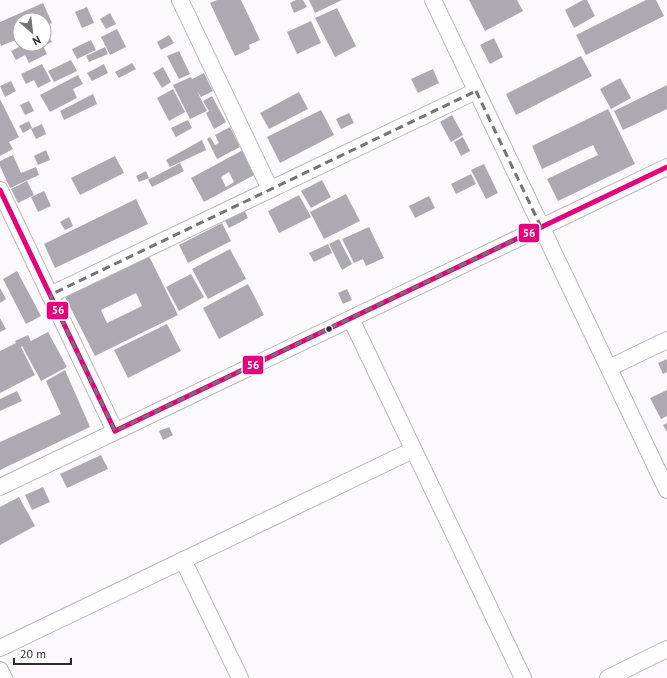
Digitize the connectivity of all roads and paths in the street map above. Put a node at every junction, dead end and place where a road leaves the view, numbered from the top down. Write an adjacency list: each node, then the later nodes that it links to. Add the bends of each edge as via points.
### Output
1 (180, 0): 5 (street)
2 (432, 0): 3 (street)
3 (476, 91): 5 (street); 7 (street)
4 (667, 167): 7 (street)
5 (270, 189): 8 (street)
6 (0, 190): 8 (street)
7 (542, 227): 9 (street); 11 (street)
8 (50, 295): 12 (street)
9 (350, 318): 12 (street); 13 (street)
10 (667, 340): 11 (street)
11 (609, 368): 15 (street)
12 (115, 431): 14 (street)
13 (413, 450): 16 (street); 22 (street)
14 (0, 487)
15 (667, 490)
16 (183, 560): 17 (street); 21 (street)
17 (0, 648)
18 (667, 650): 23 (street)
19 (0, 670): 20 (street)
20 (4, 678)
21 (240, 678)
22 (523, 678)
23 (608, 678)

